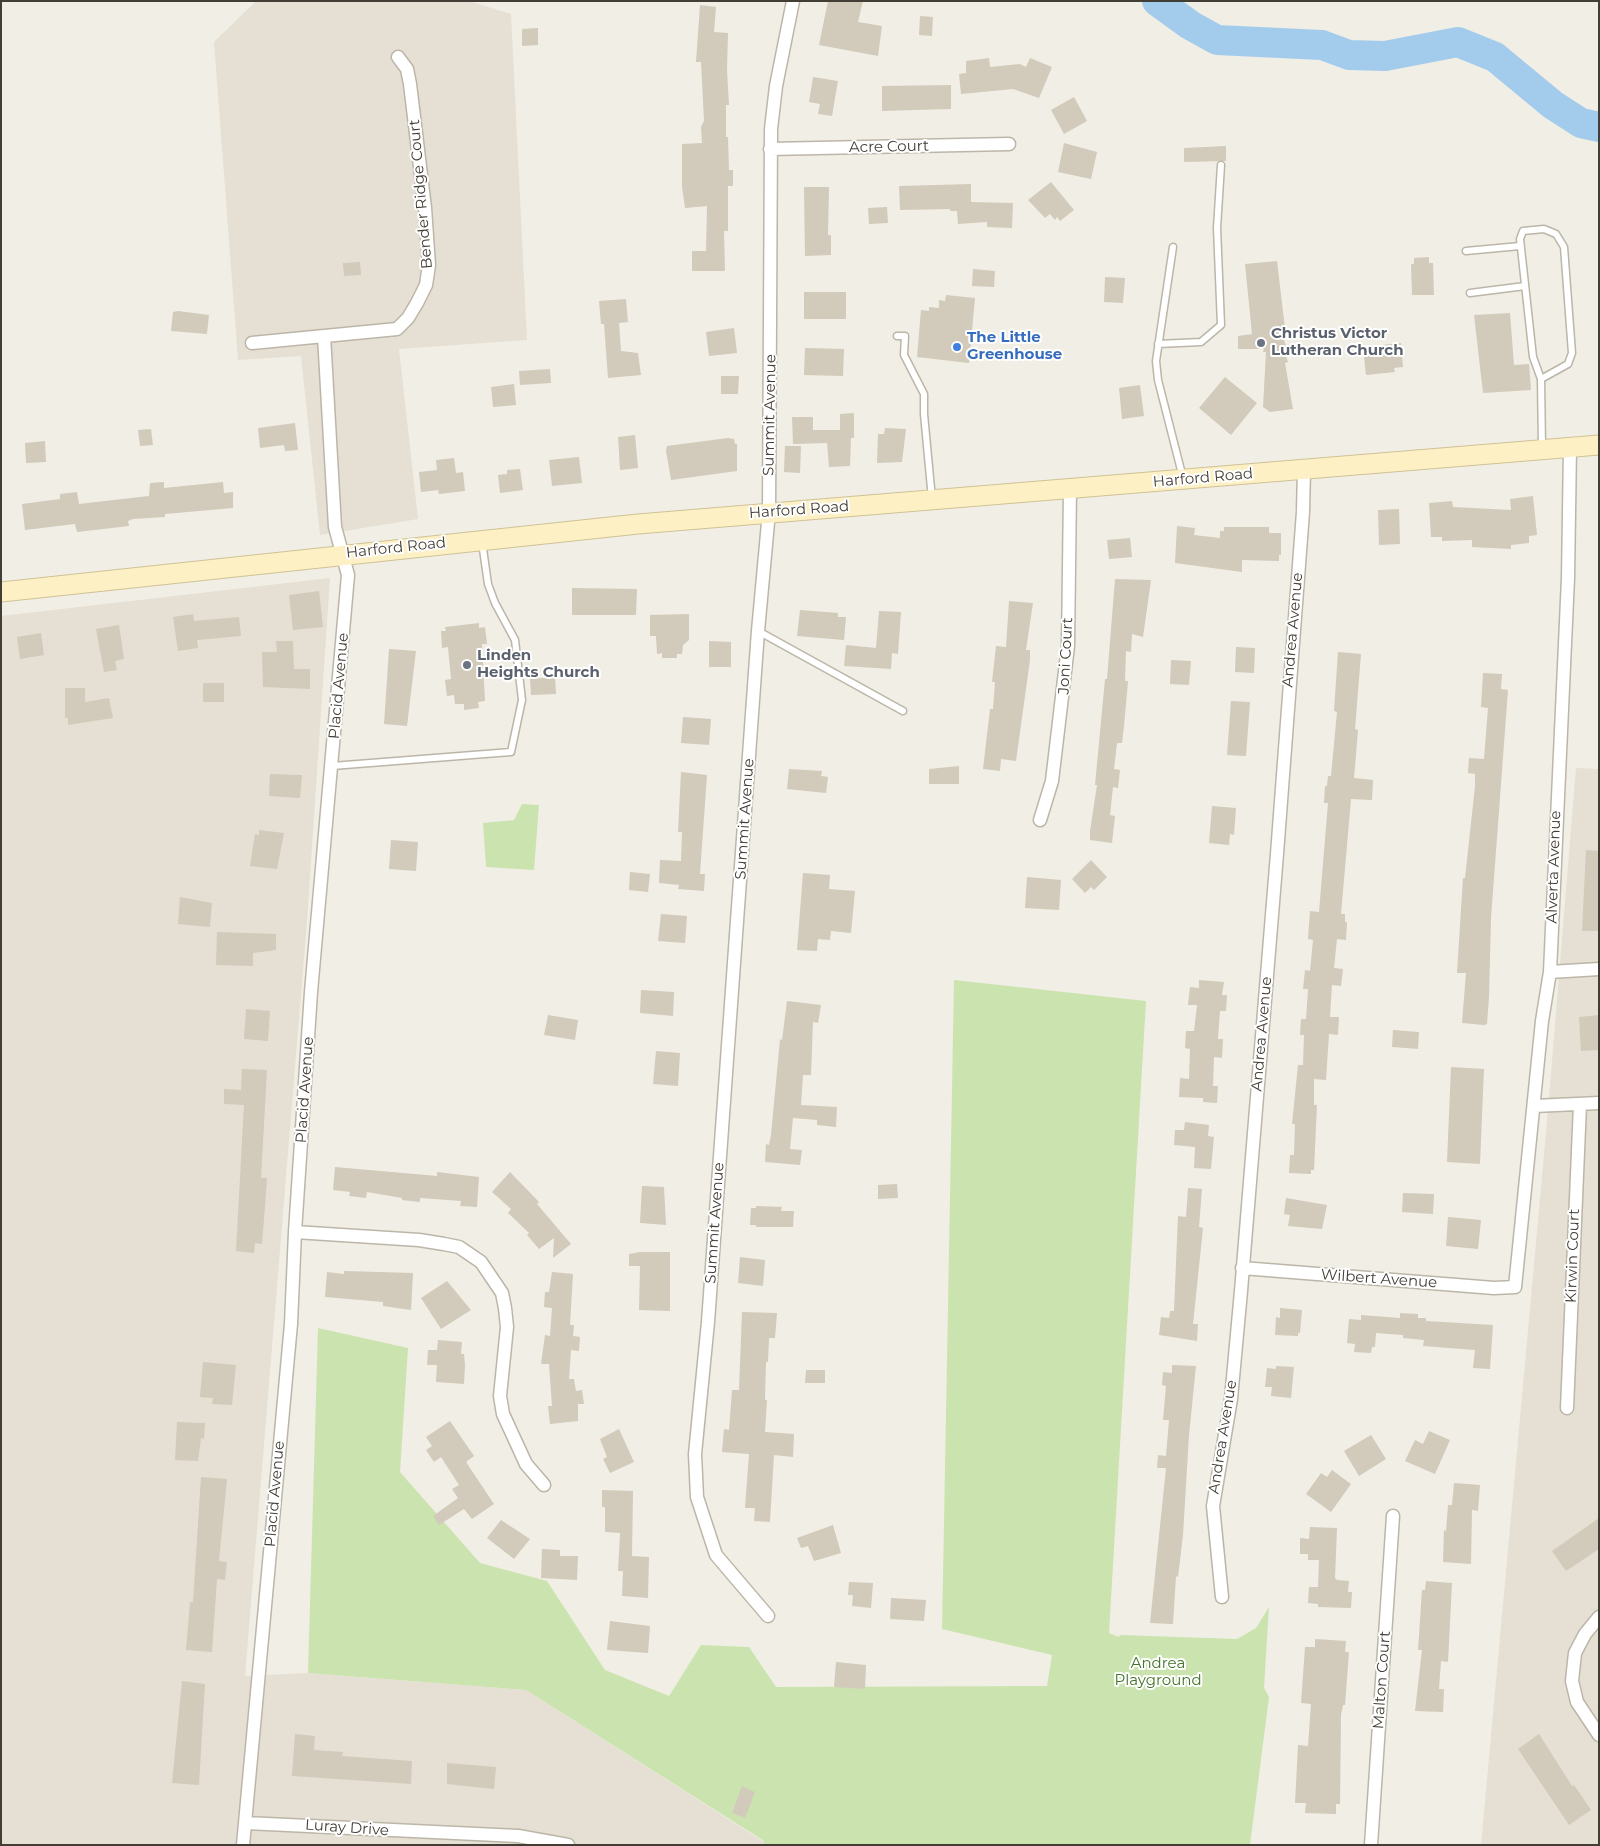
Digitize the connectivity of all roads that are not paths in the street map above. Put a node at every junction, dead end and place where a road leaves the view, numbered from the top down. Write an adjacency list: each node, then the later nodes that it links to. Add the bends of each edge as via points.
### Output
1 (793, 1): 4 (street, Summit Avenue, via 776,86)
2 (398, 57): 11 (street, Bender Ridge Court, via 407,69 414,108 427,246 426,285 413,312 397,329)
3 (1009, 144): 4 (street, Acre Court)
4 (770, 149): 23 (street, Summit Avenue)
5 (1222, 165): 14 (lane, via 1217,228 1221,326 1201,342)
6 (1520, 246): 8 (lane); 9 (lane); 15 (lane, via 1524,231 1544,229 1556,234 1564,247 1571,360)
7 (1173, 247): 14 (lane)
8 (1466, 251)
9 (1525, 286): 10 (lane); 15 (lane, via 1533,357)
10 (1470, 293)
11 (324, 336): 13 (street, Bender Ridge Court); 25 (street, Placid Avenue, via 335,527)
12 (897, 336): 22 (lane, via 905,336 904,355 924,394)
13 (252, 343)
14 (1158, 344): 20 (lane, via 1158,380)
15 (1540, 379): 18 (lane)
16 (1599, 445): 17 (main road, Harford Road)
17 (1570, 446): 18 (main road, Harford Road); 32 (street, Alverta Avenue, via 1568,578)
18 (1542, 449): 19 (main road, Harford Road)
19 (1304, 469): 20 (main road, Harford Road); 37 (street, Andrea Avenue, via 1277,854)
20 (1183, 479): 21 (main road, Harford Road)
21 (1070, 489): 22 (main road, Harford Road); 30 (street, Joni Court, via 1065,684 1052,781)
22 (932, 500): 23 (main road, Harford Road)
23 (769, 512): 24 (main road, Harford Road); 27 (street, Summit Avenue)
24 (482, 539): 25 (main road, Harford Road); 29 (lane, via 494,603 515,640 522,700 511,752)
25 (342, 554): 26 (main road, Harford Road); 29 (street, Placid Avenue, via 348,575)
26 (1, 592)
27 (758, 631): 28 (lane); 43 (street, Summit Avenue, via 709,1313 695,1454 697,1498 716,1555)
28 (903, 710)
29 (332, 766): 36 (street, Placid Avenue, via 311,992)
30 (1040, 820)
31 (1599, 969): 32 (street)
32 (1550, 972): 35 (street, Alverta Avenue)
33 (1599, 1103): 34 (street)
34 (1580, 1105): 35 (street); 39 (street, Kirwin Court)
35 (1534, 1106): 38 (street, Alverta Avenue)
36 (295, 1232): 40 (street, via 444,1244 459,1247 481,1262 502,1293 505,1308 507,1327 500,1396 503,1414 526,1464); 46 (street, Placid Avenue, via 291,1324)
37 (1242, 1268): 38 (street, Wilbert Avenue); 42 (street, Andrea Avenue, via 1231,1400 1213,1506)
38 (1515, 1287)
39 (1567, 1408)
40 (544, 1484)
41 (1393, 1516): 49 (street, Malton Court)
42 (1222, 1597)
43 (768, 1616)
44 (1599, 1617): 45 (street, via 1575,1653 1572,1681 1577,1702)
45 (1599, 1735)
46 (246, 1823): 47 (street, Placid Avenue); 48 (street, Luray Drive, via 518,1836)
47 (243, 1845)
48 (568, 1845)
49 (1371, 1845)

